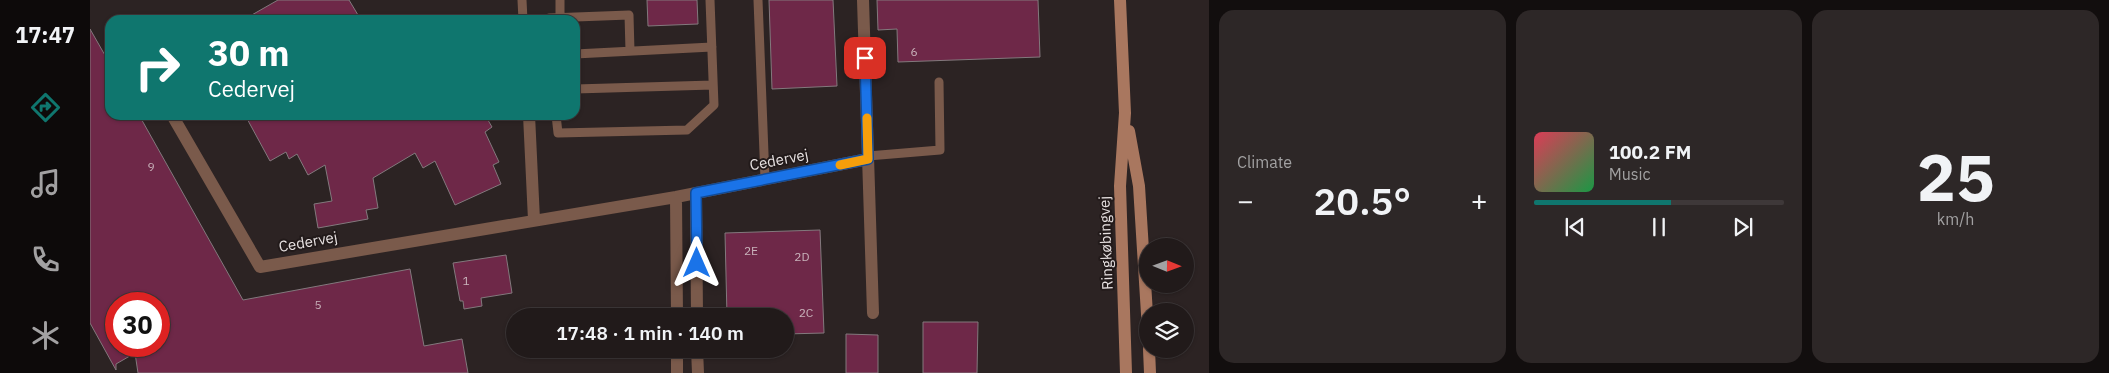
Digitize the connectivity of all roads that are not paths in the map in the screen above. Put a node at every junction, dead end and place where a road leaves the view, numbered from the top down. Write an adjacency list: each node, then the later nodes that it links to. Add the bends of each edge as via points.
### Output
1 (522, 0): 7 (lane)
2 (560, 0): 8 (lane)
3 (710, 0): 10 (lane)
4 (758, 0): 21 (lane)
5 (863, 0): 20 (street)
6 (1120, 0): 16 (street, Ringkøbingvej)
7 (523, 15)
8 (560, 15)
9 (580, 17): 11 (lane, via 629,15)
10 (712, 47): 11 (lane); 14 (lane)
11 (630, 51): 12 (lane)
12 (580, 54)
13 (938, 82): 20 (lane, via 940,150)
14 (713, 85): 15 (lane); 19 (lane, via 714,106 687,130 558,134)
15 (580, 89)
16 (1125, 113): 25 (street, Ringkøbingvej, via 1140,186); 34 (street, Ringkøbingvej, via 1120,186)
17 (175, 120): 24 (street, Cedervej, via 260,266)
18 (529, 120): 24 (street)
19 (557, 120)
20 (868, 157): 21 (street, Cedervej); 28 (street)
21 (765, 179): 22 (street, Cedervej)
22 (696, 193): 23 (street, Cedervej); 27 (street)
23 (676, 197): 24 (street, Cedervej); 26 (street)
24 (534, 220)
25 (1146, 303)
26 (677, 308)
27 (697, 308)
28 (873, 313)
29 (677, 358): 32 (street)
30 (697, 358): 33 (street)
31 (1149, 358): 35 (street)
32 (677, 373)
33 (698, 373)
34 (1126, 373)
35 (1150, 373)

